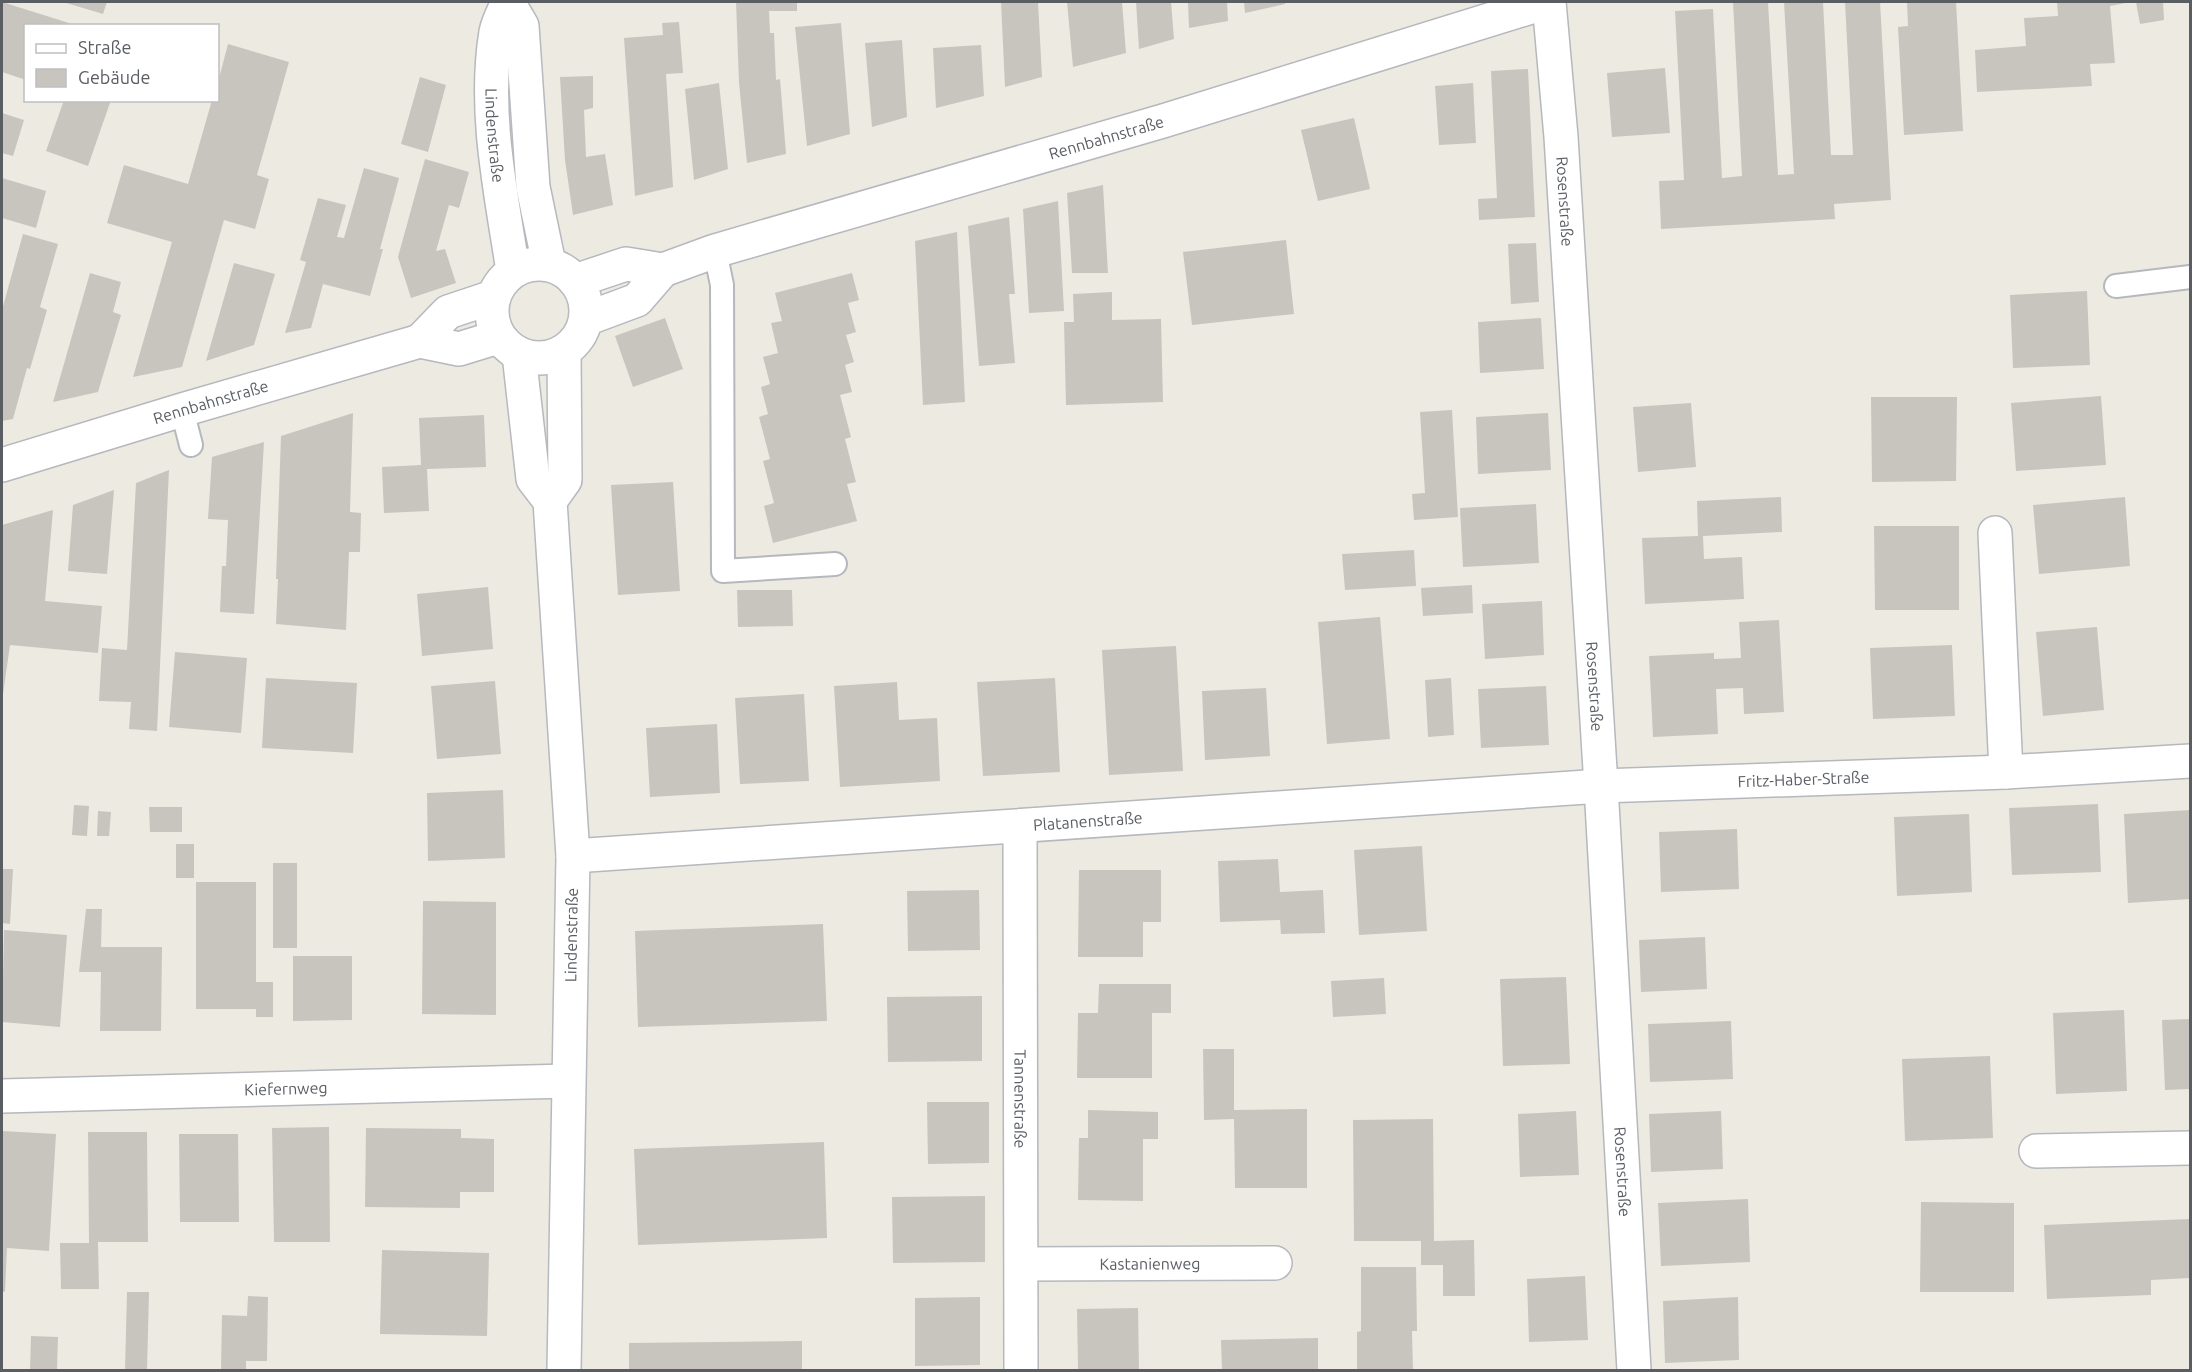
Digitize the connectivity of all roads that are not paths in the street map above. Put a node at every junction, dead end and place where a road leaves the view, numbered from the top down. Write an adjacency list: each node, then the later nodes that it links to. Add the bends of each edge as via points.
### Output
1 (508, 2): 5 (street, Lindenstraße, via 496,30 491,95 499,190); 6 (street, Lindenstraße, via 522,26 533,187)
2 (1548, 2): 3 (street, Rennbahnstraße, via 1163,121); 22 (street, Rosenstraße, via 1561,137)
3 (715, 251): 4 (street, Rennbahnstraße); 19 (lane, via 722,285 723,571)
4 (663, 270): 6 (street, Rennbahnstraße, via 626,264); 10 (street, via 638,300)
5 (513, 272): 6 (street, via 536,263); 9 (street, via 501,282)
6 (562, 273): 10 (street, Lindenstraße, via 583,293)
7 (2190, 277): 8 (lane)
8 (2116, 286)
9 (494, 297): 11 (street, Rennbahnstraße, via 448,312); 12 (street, via 493,326)
10 (586, 319): 13 (street, via 574,343)
11 (420, 341): 12 (street, Rennbahnstraße, via 459,349); 14 (street, Rennbahnstraße)
12 (509, 346): 13 (street, via 534,358); 17 (street, via 533,479)
13 (564, 352): 17 (street, via 566,480)
14 (182, 410): 15 (lane); 16 (street, Rennbahnstraße)
15 (191, 445)
16 (2, 465)
17 (550, 501): 24 (street, Lindenstraße)
18 (1995, 532): 21 (street)
19 (835, 564)
20 (2190, 761): 21 (street, Fritz-Haber-Straße)
21 (2006, 771): 22 (street, Fritz-Haber-Straße)
22 (1601, 786): 23 (street, Platanenstraße); 33 (street, Rosenstraße)
23 (1020, 827): 24 (street, Platanenstraße); 30 (street, Tannenstraße)
24 (573, 856): 25 (street, Lindenstraße)
25 (568, 1081): 26 (street, Kiefernweg); 31 (street, Lindenstraße)
26 (2, 1096)
27 (2190, 1148): 28 (street)
28 (2036, 1151)
29 (1275, 1263): 30 (street, Kastanienweg)
30 (1022, 1264): 32 (street, Tannenstraße)
31 (564, 1371)
32 (1021, 1371)
33 (1634, 1371)

